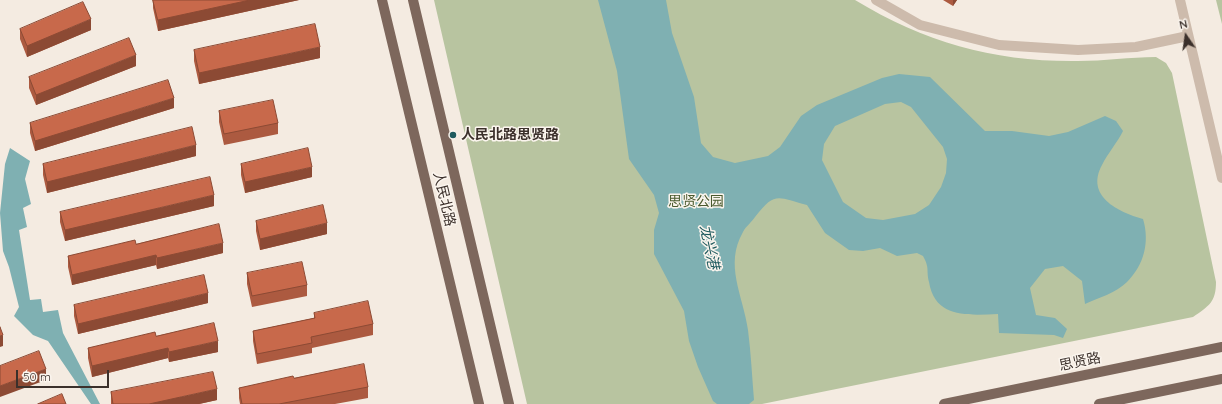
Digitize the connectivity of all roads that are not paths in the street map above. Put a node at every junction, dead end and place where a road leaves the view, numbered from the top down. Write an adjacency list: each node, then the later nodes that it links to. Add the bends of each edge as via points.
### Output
1 (382, 0): 9 (main road, 人民北路)
2 (413, 0): 10 (main road, 人民北路)
3 (876, 0): 5 (street, via 920,24 999,45 1078,50 1136,46)
4 (1180, 0): 5 (street)
5 (1188, 36): 6 (street)
6 (1222, 178)
7 (1222, 346): 11 (main road, 思贤路)
8 (1222, 379): 12 (main road)
9 (480, 404)
10 (509, 404)
11 (944, 404)
12 (1098, 404)

